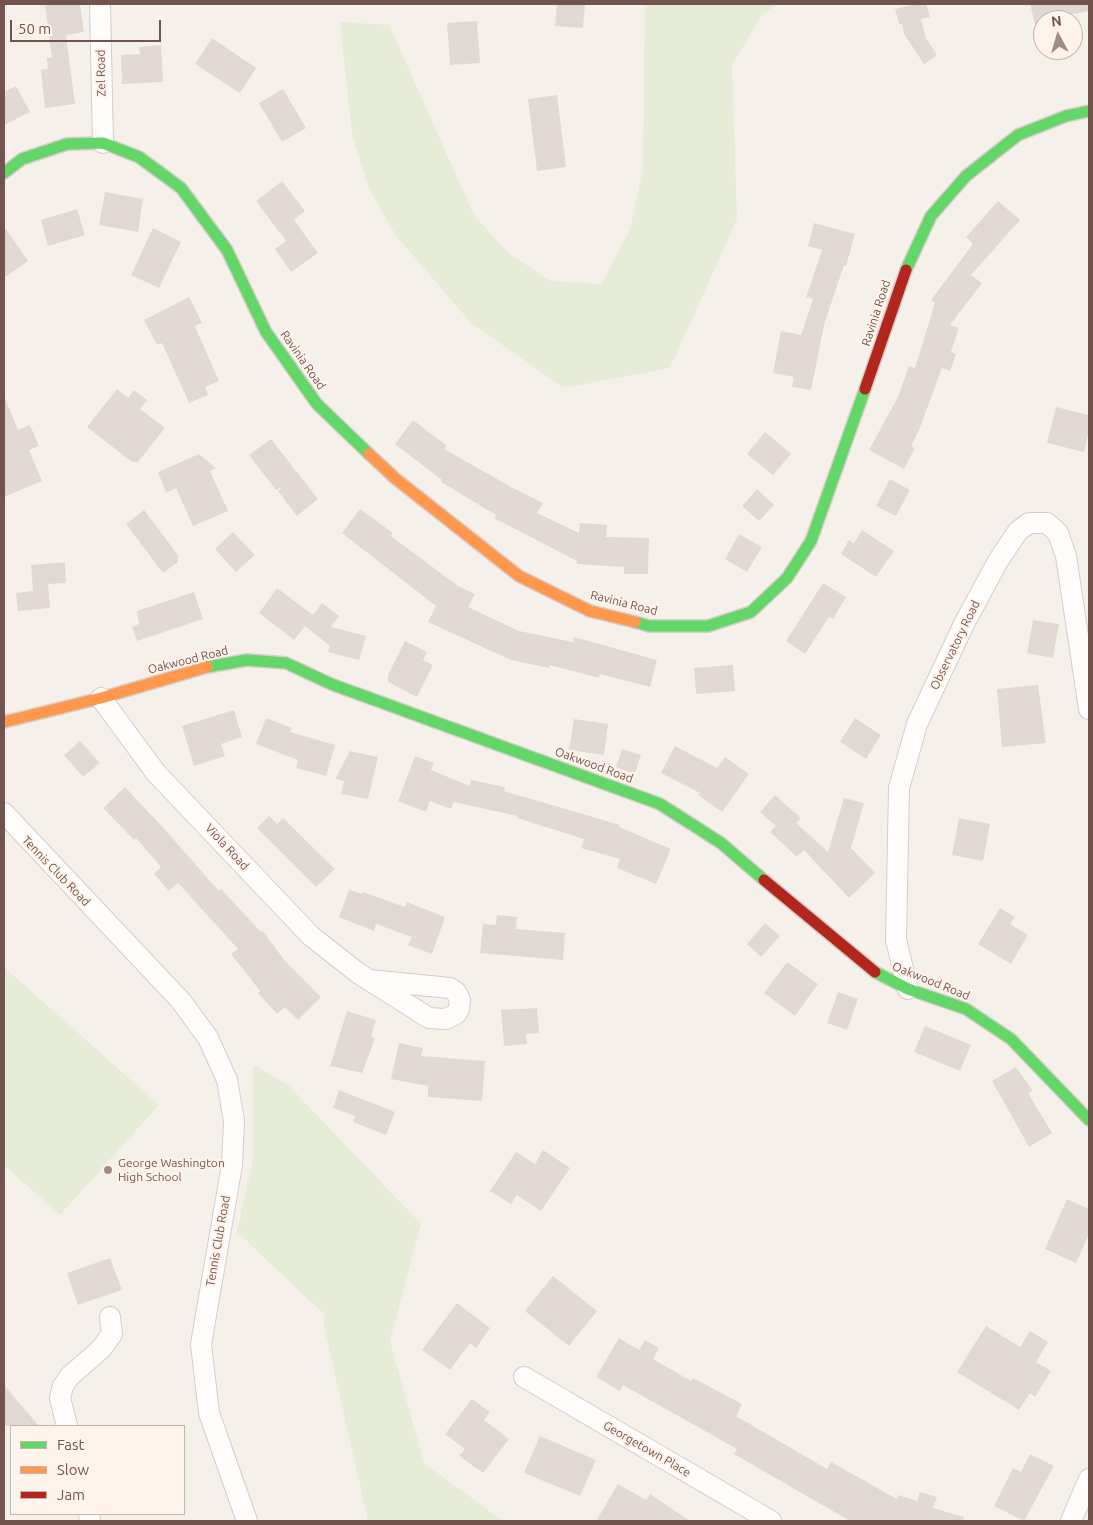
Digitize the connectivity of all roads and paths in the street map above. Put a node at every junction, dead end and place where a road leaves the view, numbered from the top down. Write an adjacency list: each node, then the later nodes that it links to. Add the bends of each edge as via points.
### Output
1 (100, 4): 3 (street, Zel Road)
2 (1089, 112): 3 (street, Ravinia Road, via 1066,116 1018,135 966,176 932,216 902,276 811,541 786,578 751,612 708,626 649,626 590,611 519,576 396,479 317,404 266,332 227,250 181,188 138,157)
3 (103, 143): 4 (street, Ravinia Road, via 67,144 22,160)
4 (4, 172)
5 (101, 698): 7 (street, Oakwood Road); 9 (street, Viola Road, via 156,773 223,844 311,936); 10 (street, Oakwood Road, via 211,666 247,660 286,663 331,684 660,804 721,843 868,968)
6 (1089, 709): 10 (street, Observatory Road, via 1066,556 1058,533 1047,523 1029,523 1018,531 998,561 964,624 917,724 899,788 896,940)
7 (4, 722)
8 (7, 818): 16 (street, Tennis Club Road, via 181,1001 208,1038 227,1080 234,1121 232,1165 201,1344 209,1413)
9 (368, 980)
10 (908, 989): 11 (street, Oakwood Road, via 966,1009 1011,1039)
11 (1089, 1120)
12 (110, 1317): 14 (street, via 112,1334 63,1386 60,1398)
13 (524, 1377): 17 (street, Georgetown Place)
14 (67, 1425)
15 (1089, 1479): 18 (street)
16 (247, 1521)
17 (771, 1521)
18 (1070, 1521)

